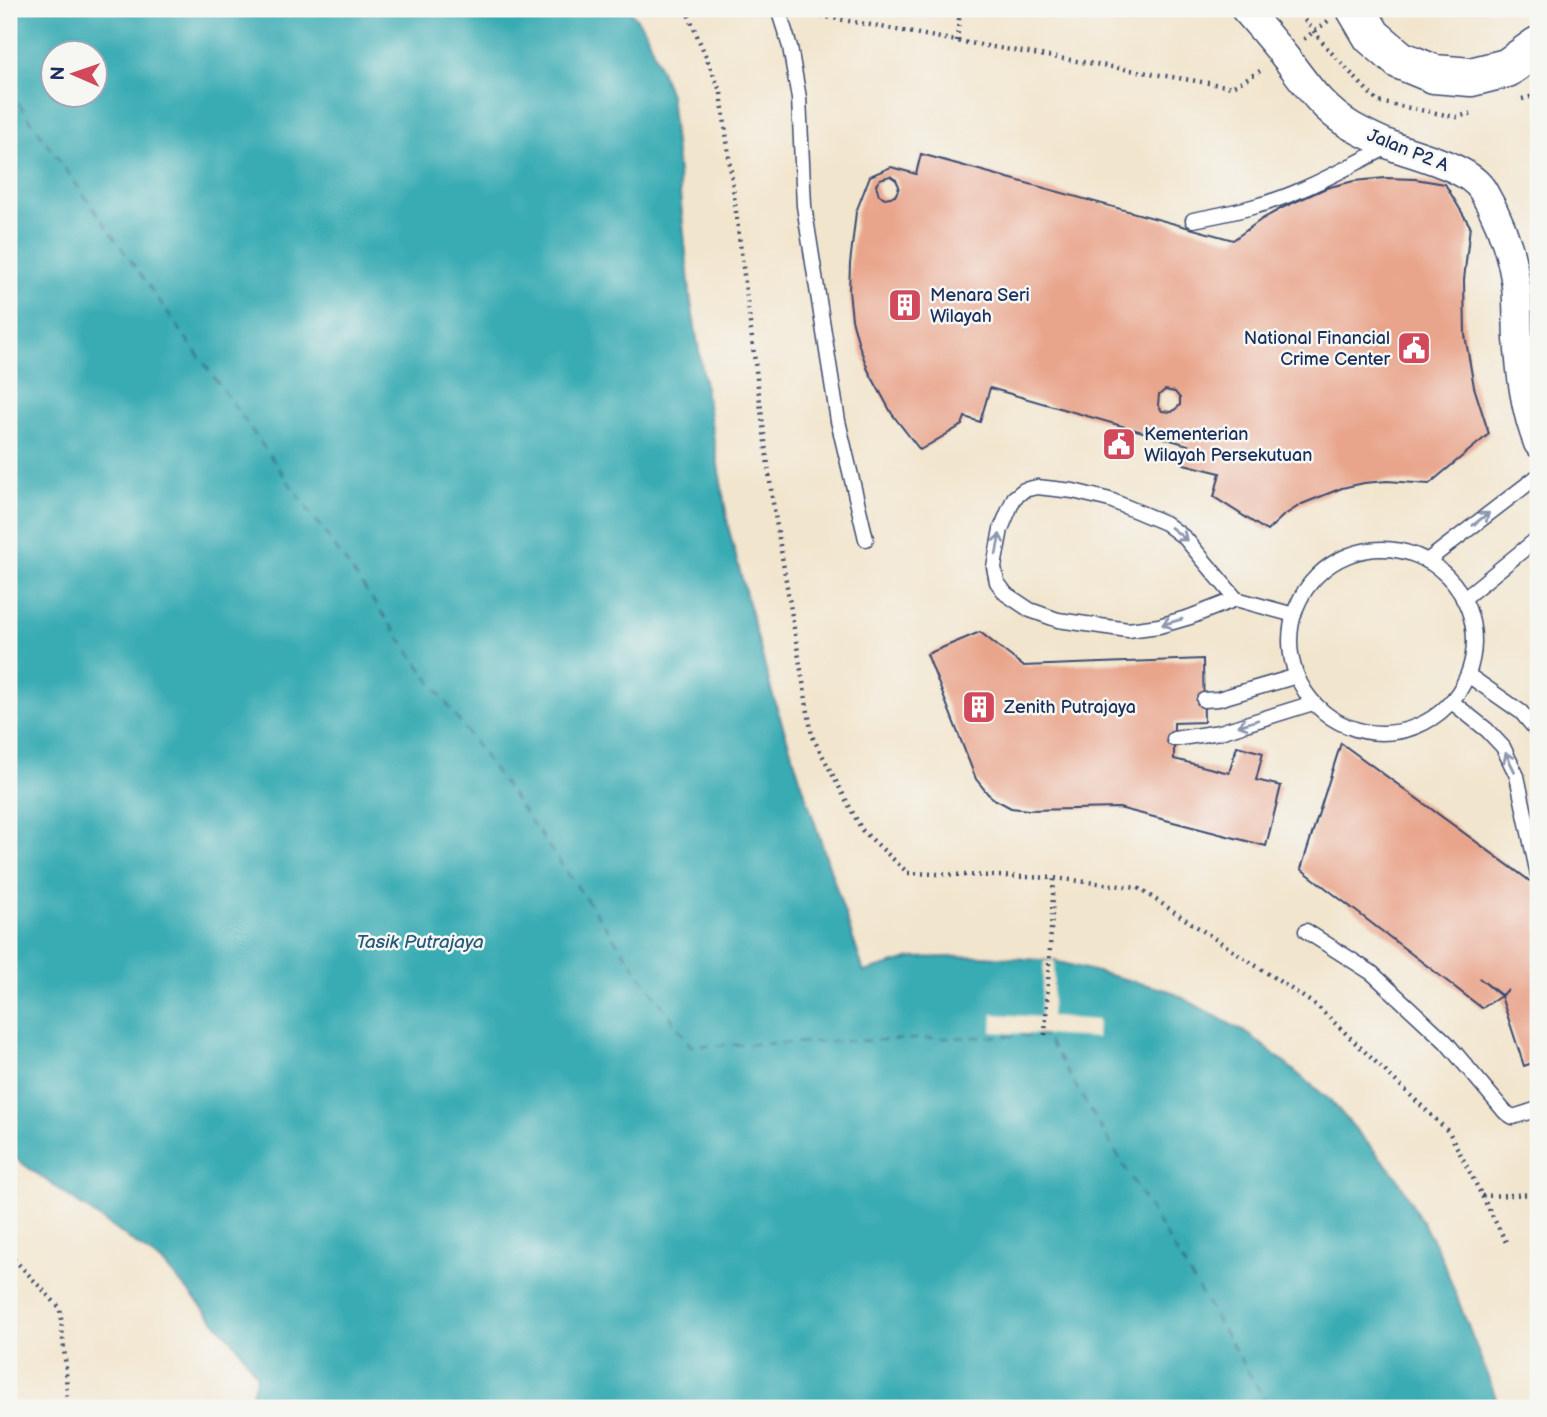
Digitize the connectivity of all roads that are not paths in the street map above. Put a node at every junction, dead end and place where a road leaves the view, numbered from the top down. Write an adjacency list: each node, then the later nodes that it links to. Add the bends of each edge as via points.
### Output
1 (778, 9): 11 (lane, via 799,98 804,206 822,328)
2 (1245, 9): 5 (street, Jalan P2 A, via 1324,106 1353,127)
3 (1345, 13): 4 (main road, via 1400,60 1434,74 1471,77 1507,68)
4 (1538, 47)
5 (1391, 145): 6 (lane, via 1278,199); 7 (street, Jalan P2 A, via 1454,168 1482,188 1508,246)
6 (1193, 220)
7 (1530, 383): 8 (street, Jalan P2 A, via 1531,424)
8 (1538, 443)
9 (1538, 476): 12 (lane, one-way to 9)
10 (1538, 538): 14 (lane)
11 (866, 539)
12 (1427, 561): 14 (lane, via 1458,587); 15 (lane, via 1411,552 1382,548 1353,553 1327,567 1307,588)
13 (1236, 599): 13 (lane, one-way to 13, via 1190,617 1128,630 1058,620 1030,610 997,582 994,567 1001,528 1014,498 1024,490 1037,487 1110,499 1165,523 1185,538); 15 (lane)
14 (1463, 600): 16 (lane, via 1475,645)
15 (1294, 615): 17 (lane, via 1290,645)
16 (1468, 675): 19 (lane); 21 (lane, via 1521,712)
17 (1297, 676): 18 (lane); 20 (lane)
18 (1204, 701)
19 (1452, 702): 20 (lane, via 1427,722 1398,733 1357,729 1338,722); 23 (lane, one-way to 19, via 1517,776 1503,747)
20 (1313, 703): 22 (lane, one-way to 22, via 1220,732)
21 (1538, 732)
22 (1174, 739)
23 (1538, 875)
24 (1306, 931): 25 (lane, via 1372,973 1446,1042 1505,1112 1513,1117)
25 (1538, 1109)

